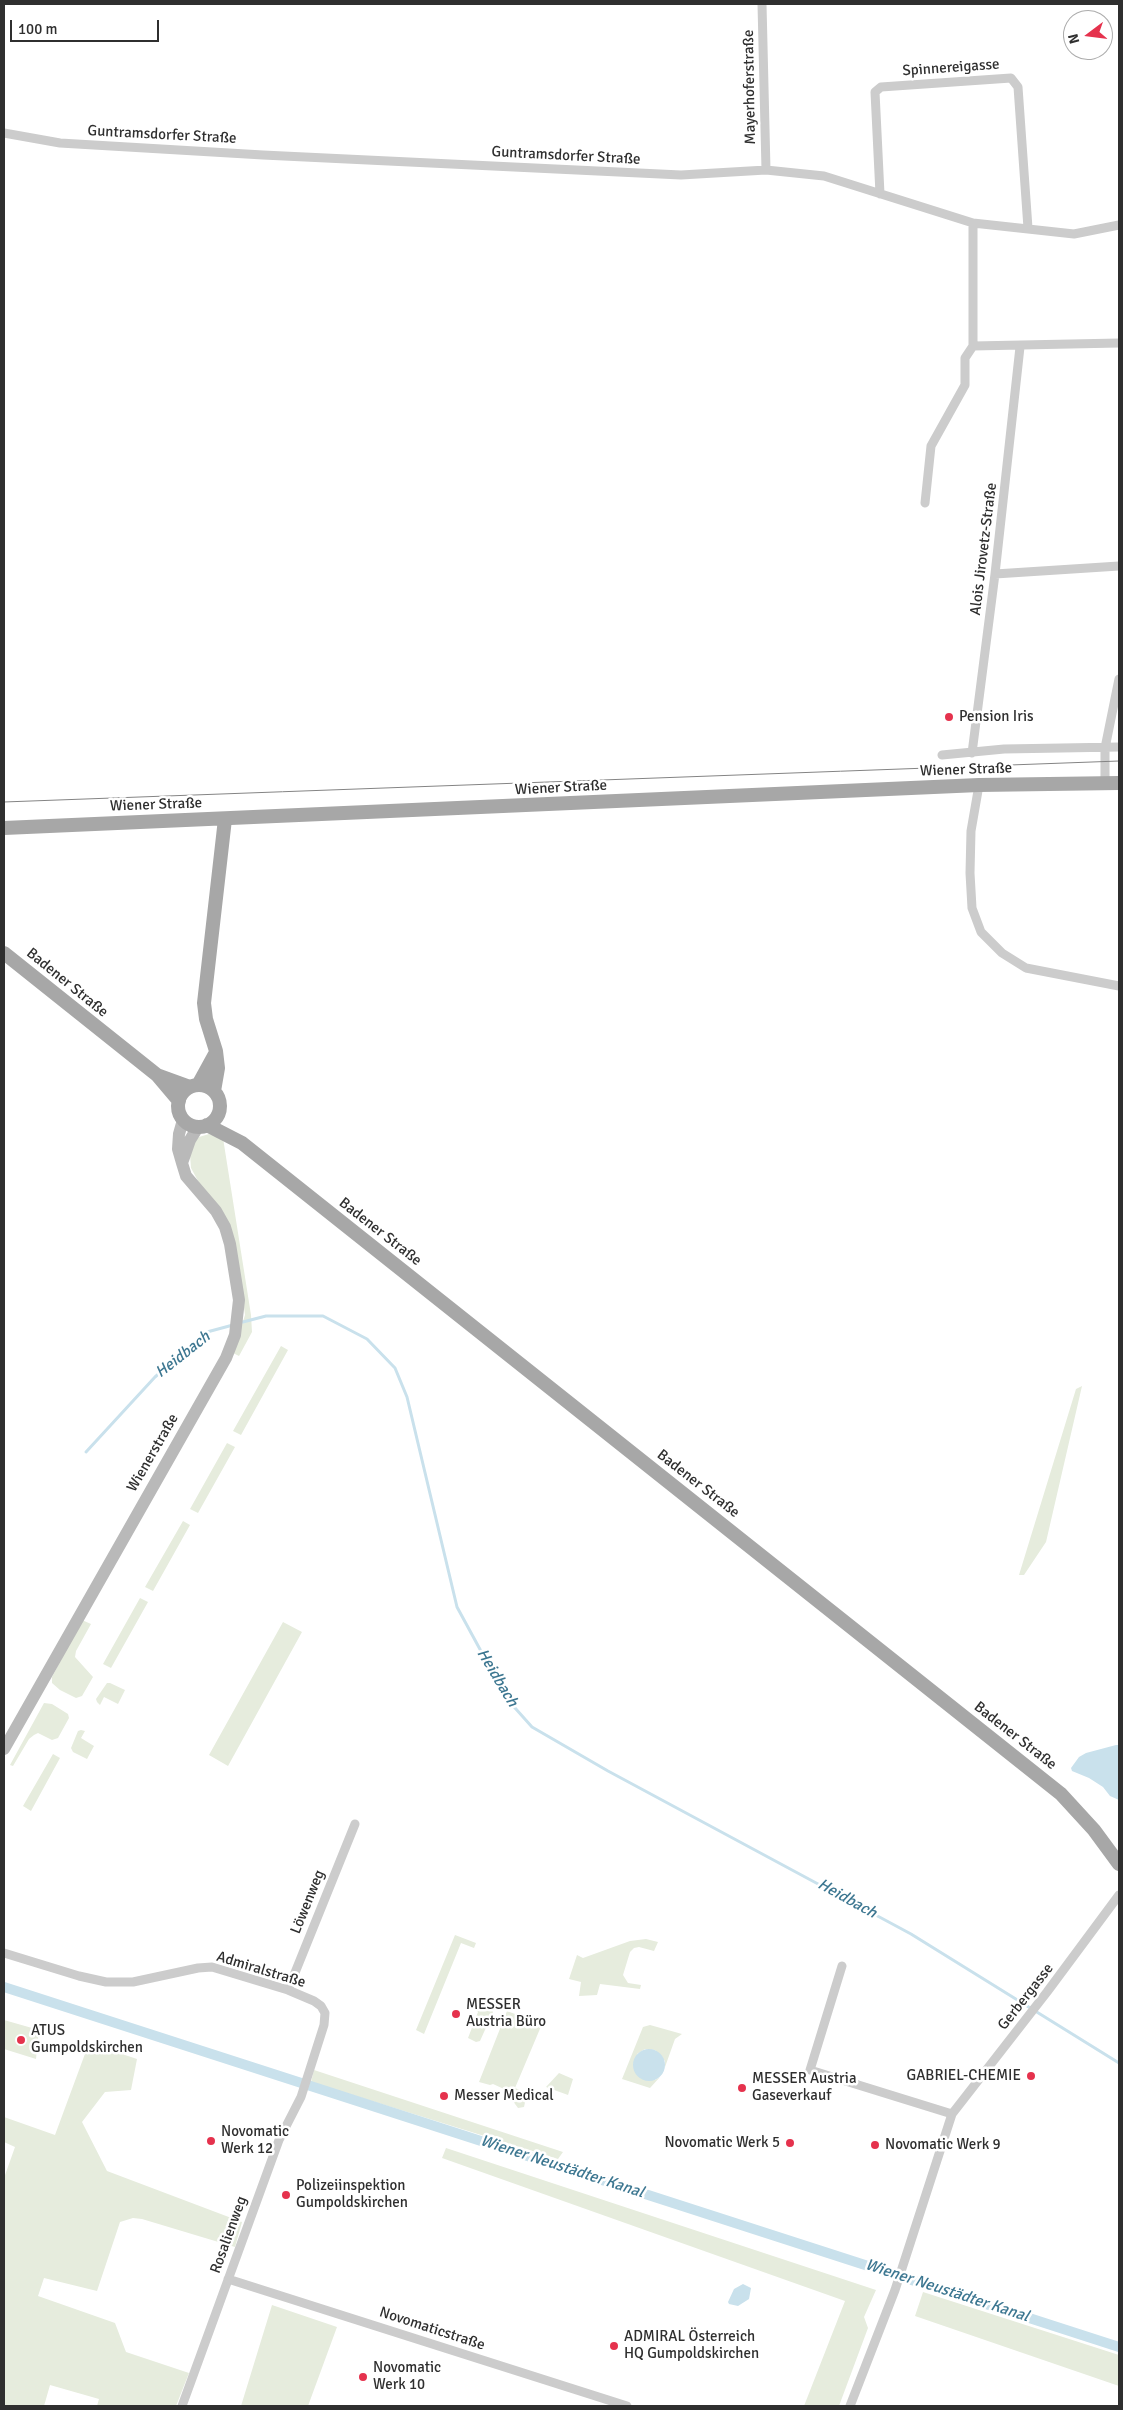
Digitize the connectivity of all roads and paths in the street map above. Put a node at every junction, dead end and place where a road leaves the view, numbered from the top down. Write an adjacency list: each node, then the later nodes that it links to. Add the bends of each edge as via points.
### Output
1 (762, 4): 3 (street, Mayerhoferstraße)
2 (4, 133): 3 (street, Guntramsdorfer Straße, via 60,143 263,155 681,175)
3 (766, 170): 4 (street, Guntramsdorfer Straße, via 824,176)
4 (880, 194): 5 (street, Guntramsdorfer Straße); 7 (street, Spinnereigasse, via 875,92 881,87 1011,78 1018,87)
5 (973, 222): 7 (street, Guntramsdorfer Straße); 9 (street)
6 (1119, 225): 7 (street, Guntramsdorfer Straße, via 1074,234)
7 (1028, 228)
8 (1119, 343): 10 (street)
9 (973, 346): 10 (street); 11 (street, via 965,358 965,385 931,446)
10 (1020, 347): 13 (street, Alois Jirovetz-Straße)
11 (925, 503)
12 (1119, 566): 13 (street)
13 (995, 574): 17 (street, Alois Jirovetz-Straße)
14 (1119, 679): 16 (street)
15 (1119, 747): 16 (street)
16 (1105, 748): 17 (street, via 1004,749); 19 (street)
17 (972, 753): 18 (street)
18 (942, 755)
19 (1112, 783): 20 (main road, Wiener Straße)
20 (978, 786): 21 (main road, Wiener Straße); 24 (street, via 971,831 970,873 972,908 981,932 1002,953 1026,968)
21 (226, 819): 22 (main road, Wiener Straße); 25 (main road, via 204,1003)
22 (4, 828)
23 (4, 953): 26 (main road, Badener Straße)
24 (1119, 986)
25 (216, 1051): 27 (main road); 28 (main road, via 218,1068)
26 (157, 1075): 27 (main road, Badener Straße); 29 (main road, Badener Straße)
27 (194, 1086): 28 (main road); 29 (main road, via 183,1093)
28 (214, 1091): 30 (main road, via 220,1104)
29 (179, 1101): 31 (main road)
30 (219, 1112): 32 (main road, via 215,1120); 33 (main road, Badener Straße)
31 (183, 1120): 32 (main road); 34 (street, Wienerstraße, via 178,1149)
32 (203, 1126): 33 (main road, Badener Straße); 34 (street, via 190,1140)
33 (242, 1143): 37 (main road, Badener Straße, via 1062,1794)
34 (182, 1163): 35 (street, Wienerstraße, via 186,1176 216,1211 225,1227 236,1276 239,1319 235,1335 221,1367)
35 (4, 1749)
36 (354, 1824): 41 (street, Löwenweg)
37 (1119, 1864)
38 (1119, 1895): 43 (street, Gerbergasse)
39 (4, 1953): 41 (street, Admiralstraße, via 106,1982 133,1982 212,1967)
40 (842, 1966): 43 (street, via 810,2070)
41 (288, 1990): 42 (street, Admiralstraße, via 314,2001 325,2013)
42 (308, 2076): 44 (street, Rosalienweg, via 278,2140)
43 (952, 2114): 47 (street, via 896,2286)
44 (228, 2279): 45 (street, Rosalienweg); 46 (street, Novomaticstraße)
45 (182, 2406)
46 (627, 2406)
47 (850, 2406)

